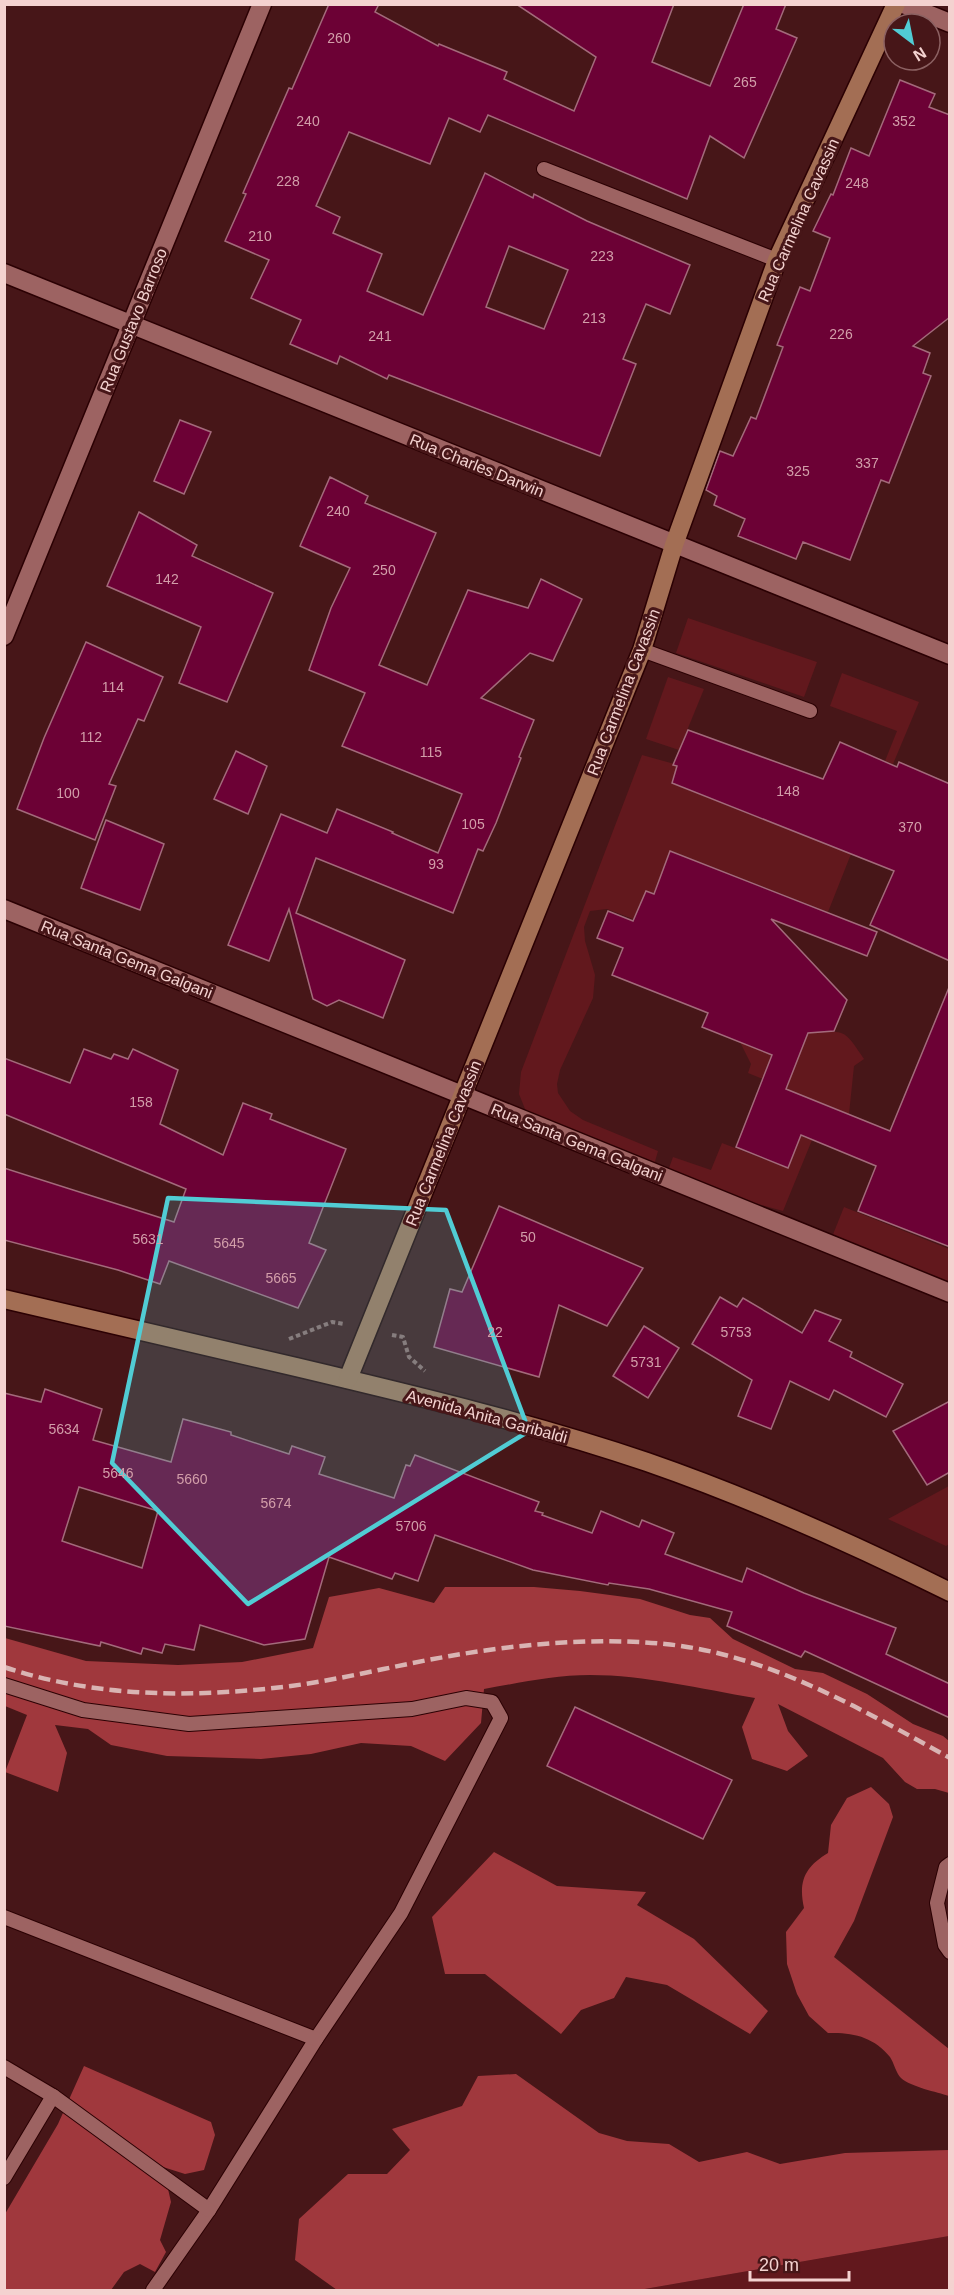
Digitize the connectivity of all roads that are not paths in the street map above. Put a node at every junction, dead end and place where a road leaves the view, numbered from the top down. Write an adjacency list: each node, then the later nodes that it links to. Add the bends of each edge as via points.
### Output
1 (262, 4): 8 (street, Rua Gustavo Barroso)
2 (896, 4): 6 (main road, Rua Carmelina Cavassin)
3 (903, 4): 4 (street)
4 (950, 23)
5 (544, 169): 6 (lane)
6 (777, 260): 9 (main road, Rua Carmelina Cavassin)
7 (4, 273): 8 (street, Rua Charles Darwin)
8 (132, 325): 9 (street, Rua Charles Darwin); 10 (street, Rua Gustavo Barroso)
9 (674, 545): 11 (main road, Rua Carmelina Cavassin); 12 (street, Rua Charles Darwin)
10 (4, 636)
11 (642, 650): 13 (lane); 15 (main road, Rua Carmelina Cavassin)
12 (950, 655)
13 (810, 711)
14 (4, 909): 15 (street, Rua Santa Gema Galgani)
15 (463, 1096): 16 (street, Rua Santa Gema Galgani); 18 (main road, Rua Carmelina Cavassin)
16 (950, 1293)
17 (4, 1299): 18 (main road, Avenida Anita Garibaldi)
18 (348, 1379): 19 (main road, Avenida Anita Garibaldi, via 468,1409 647,1462 836,1536)
19 (950, 1592)
20 (4, 1685): 24 (lane, via 83,1710 189,1724 412,1709 466,1698 492,1702 501,1718 401,1913)
21 (950, 1864): 23 (lane, via 937,1902 945,1945)
22 (4, 1917): 24 (lane)
23 (950, 1952)
24 (316, 2039): 28 (lane)
25 (4, 2067): 26 (lane)
26 (53, 2097): 27 (lane); 28 (lane)
27 (4, 2178)
28 (209, 2210): 29 (lane)
29 (153, 2290)

